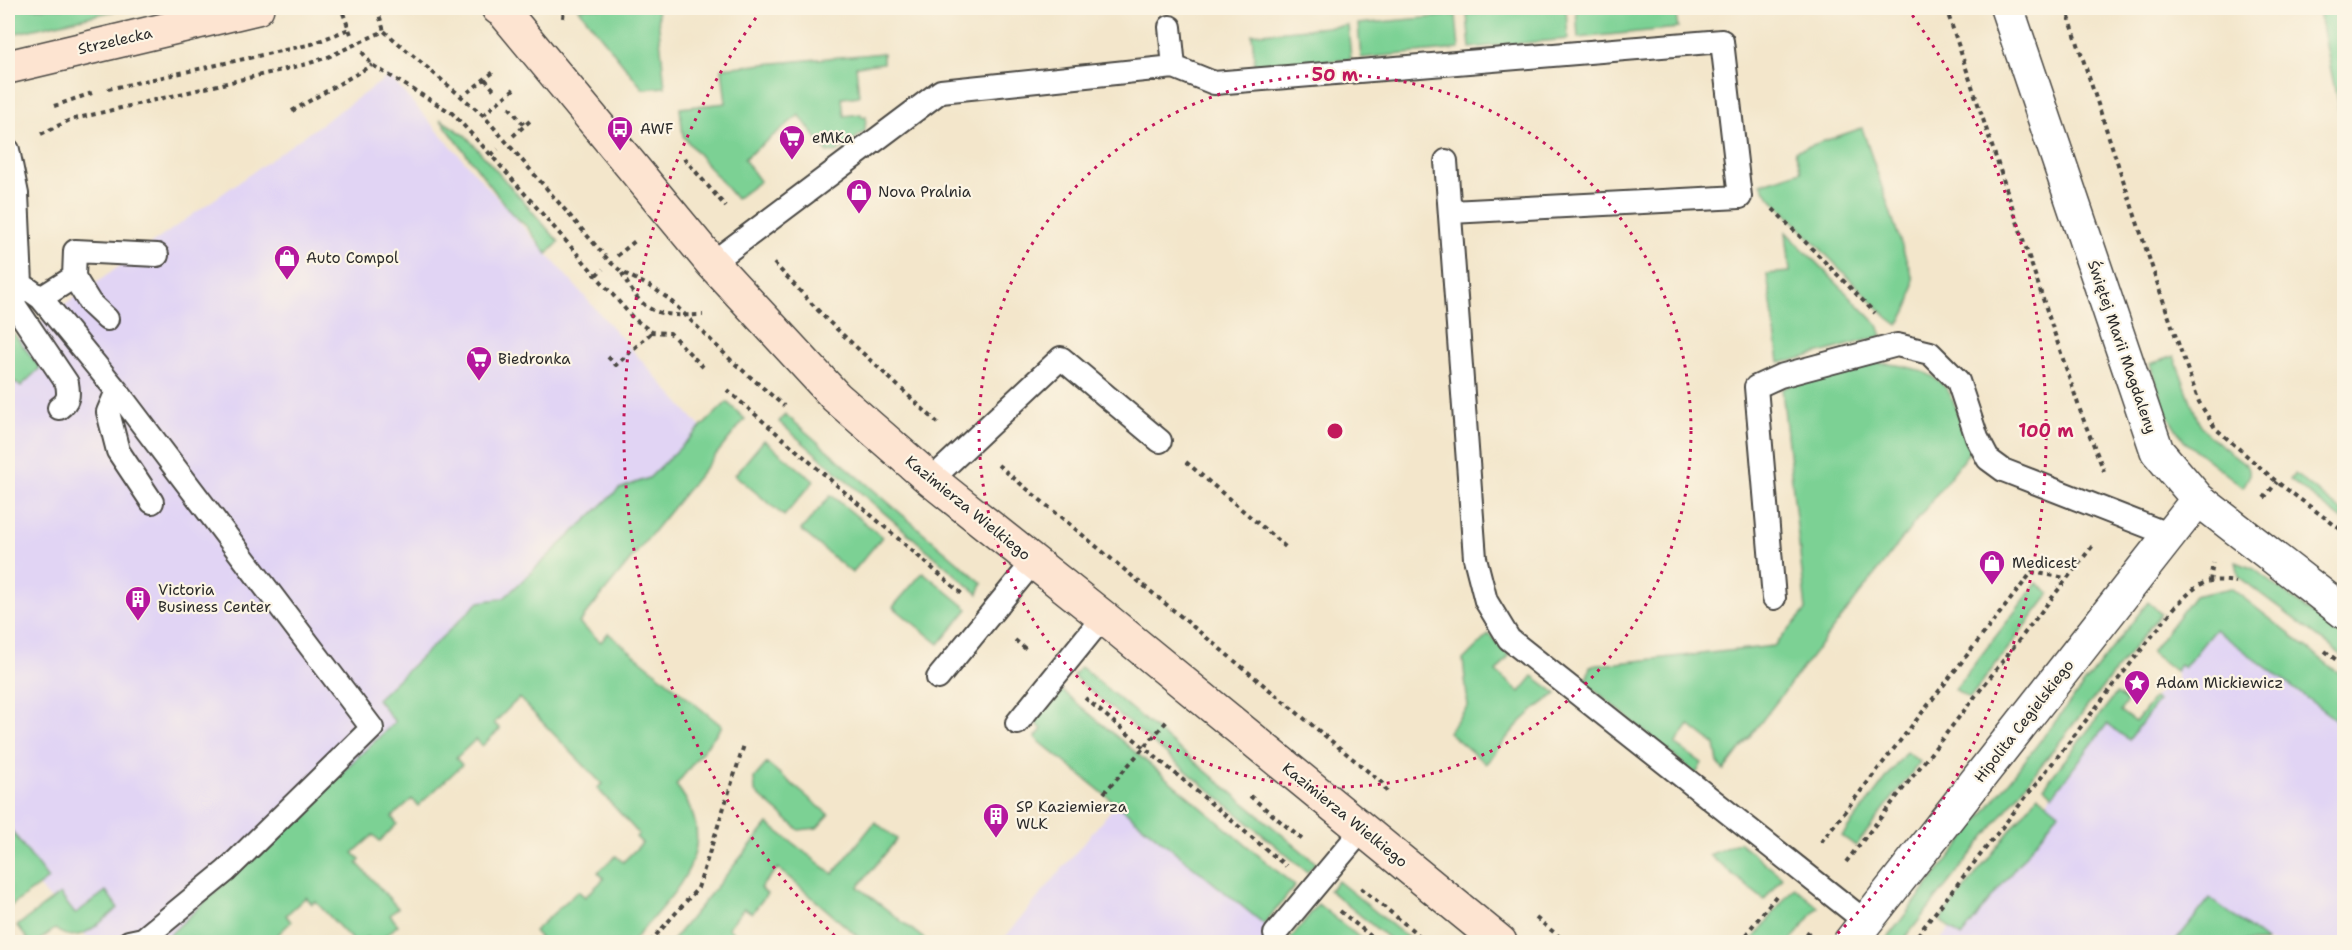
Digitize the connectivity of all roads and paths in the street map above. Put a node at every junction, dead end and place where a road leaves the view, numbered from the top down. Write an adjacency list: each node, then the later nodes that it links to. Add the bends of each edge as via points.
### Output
1 (257, 8): 13 (street, Strzelecka)
2 (377, 8): 9 (path)
3 (502, 8): 42 (street, Kazimierza Wielkiego)
4 (2007, 8): 62 (street, Świętej Marii Magdaleny, via 2157,451)
5 (2066, 8): 64 (path, via 2199,402 2223,436)
6 (343, 13): 8 (path)
7 (1170, 27): 14 (lane)
8 (349, 29): 10 (path); 17 (path, via 312,44)
9 (384, 31): 27 (path); 32 (path, via 308,64 70,120)
10 (352, 37)
11 (362, 52): 12 (path)
12 (372, 66): 25 (path); 26 (path)
13 (8, 67)
14 (1174, 67): 36 (lane, via 1214,83 1722,40); 38 (lane, via 941,91)
15 (495, 71): 16 (path)
16 (485, 79): 18 (path); 20 (path)
17 (105, 90)
18 (495, 91)
19 (512, 91): 27 (path)
20 (468, 92)
21 (94, 93): 22 (path)
22 (54, 106)
23 (457, 106): 26 (path)
24 (509, 107): 29 (path)
25 (292, 111)
26 (452, 113): 34 (path)
27 (483, 115): 44 (path)
28 (531, 120): 29 (path)
29 (525, 126): 30 (path)
30 (513, 136)
31 (498, 149): 34 (path)
32 (8, 152): 47 (lane, via 17,194)
33 (678, 153): 38 (path)
34 (491, 155): 45 (path)
35 (1446, 161): 37 (lane)
36 (1740, 197): 37 (lane); 53 (path, via 1764,200 1881,320)
37 (1451, 212): 82 (lane, via 1475,558 1486,601 1509,639)
38 (749, 234): 42 (lane); 60 (path, via 826,319)
39 (635, 241): 41 (path)
40 (156, 255): 46 (lane, via 75,251)
41 (618, 256)
42 (712, 263): 49 (street, Kazimierza Wielkiego)
43 (603, 268): 45 (path)
44 (622, 272): 50 (path, via 653,288); 50 (path, via 629,287 649,309 659,314)
45 (596, 275): 52 (path, via 633,318)
46 (74, 277): 48 (lane); 51 (lane, via 90,303)
47 (21, 284): 48 (lane); 58 (lane, via 13,303 67,383 67,402)
48 (41, 298): 57 (lane)
49 (758, 314): 50 (path); 61 (street, Kazimierza Wielkiego, via 836,397)
50 (685, 315): 56 (path)
51 (106, 319)
52 (652, 332): 54 (path, via 616,365); 55 (path, via 670,333)
53 (1898, 345): 65 (lane, via 1930,353 1958,381 1977,438 1988,459 2003,470); 70 (lane, via 1780,376 1756,387)
54 (608, 357)
55 (703, 367)
56 (745, 373)
57 (117, 391): 63 (lane, via 108,412 117,451); 86 (lane, via 372,728 226,871 143,939)
58 (59, 408)
59 (1160, 441): 60 (lane, via 1061,358); 66 (path)
60 (965, 447): 61 (lane); 80 (path, via 996,464 1382,783)
61 (931, 480): 67 (street, Kazimierza Wielkiego)
62 (2198, 499): 65 (street, Hipolita Cegielskiego); 71 (street, Świętej Marii Magdaleny)
63 (152, 502)
64 (2344, 532)
65 (2170, 535): 84 (street, Hipolita Cegielskiego)
66 (1288, 549)
67 (1034, 561): 72 (street, Kazimierza Wielkiego); 75 (lane)
68 (2066, 578): 82 (path, via 2032,572)
69 (2245, 589): 91 (path, via 2236,582 2217,579 2196,585 2175,607)
70 (1774, 598)
71 (2344, 612)
72 (1102, 617): 76 (street, Kazimierza Wielkiego); 77 (lane)
73 (2318, 645): 74 (path)
74 (2344, 666)
75 (938, 678)
76 (1194, 691): 79 (path); 81 (street, Kazimierza Wielkiego)
77 (1017, 723)
78 (744, 745): 87 (path, via 698,888)
79 (1104, 793)
80 (1394, 803)
81 (1362, 830): 85 (lane); 88 (street, Kazimierza Wielkiego)
82 (1798, 869): 84 (lane); 90 (path)
83 (1529, 913): 89 (path)
84 (1858, 932)
85 (1275, 934)
86 (129, 942)
87 (650, 942)
88 (1500, 942)
89 (1566, 942)
90 (1740, 942)
91 (1912, 942)

